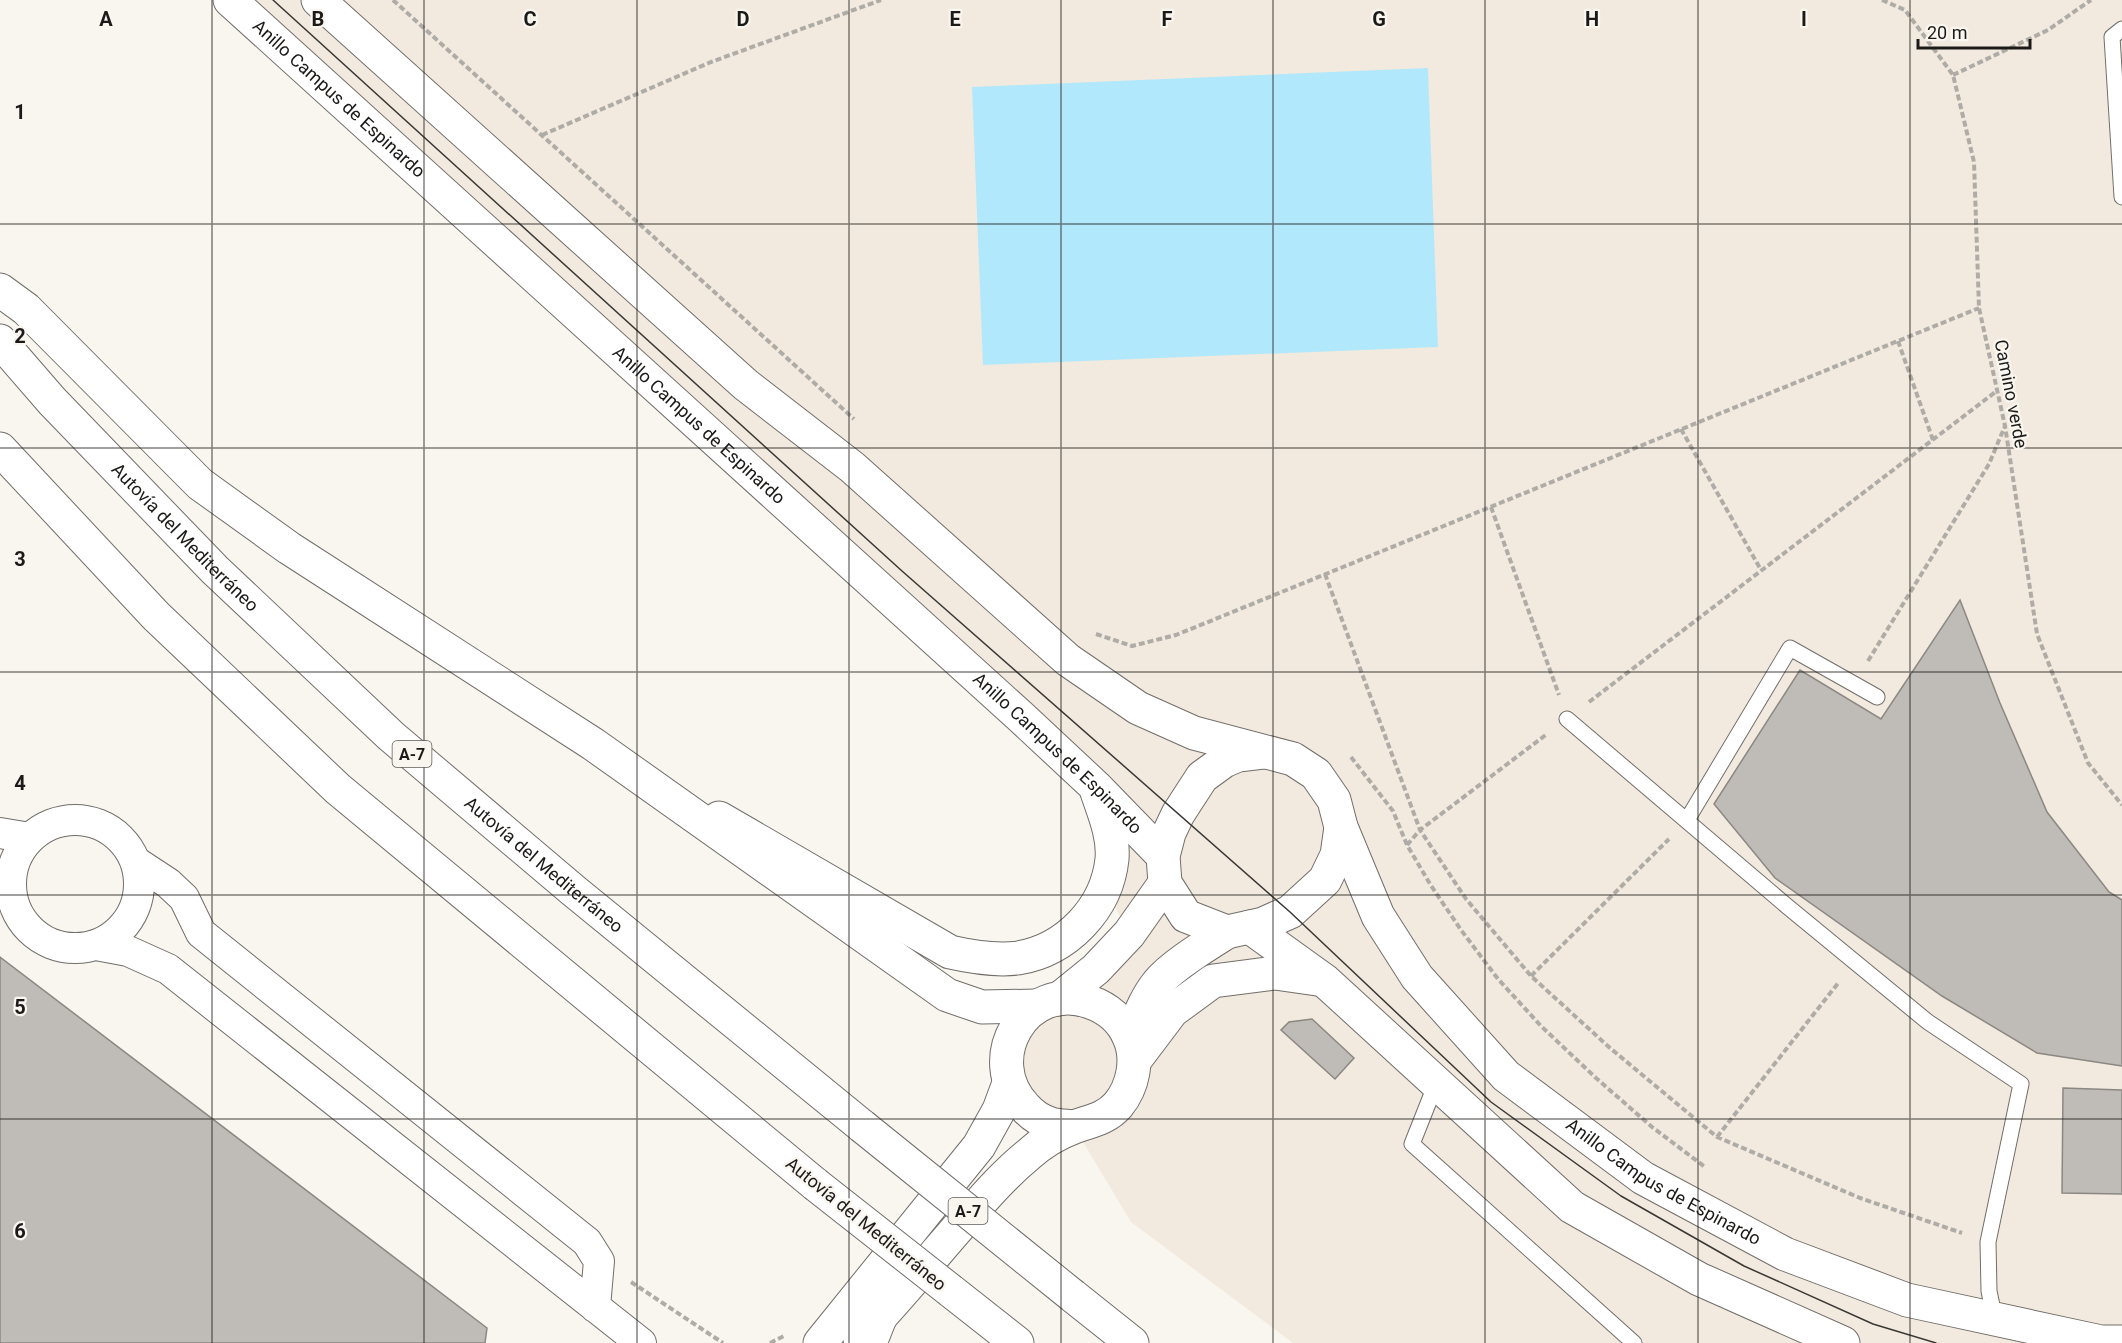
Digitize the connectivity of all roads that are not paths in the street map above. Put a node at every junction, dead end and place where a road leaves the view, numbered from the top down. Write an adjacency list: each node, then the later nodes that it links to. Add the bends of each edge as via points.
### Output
1 (230, 0): 13 (main road, Anillo Campus de Espinardo)
2 (318, 0): 12 (main road, Anillo Campus de Espinardo, via 746,385 852,467 1068,660 1138,708 1194,733)
3 (2122, 28): 4 (lane, via 2112,37)
4 (2120, 165): 5 (lane)
5 (2122, 197)
6 (0, 290): 11 (main road, via 26,309 200,484 289,548)
7 (0, 340): 41 (main road, Autovía del Mediterráneo / A-7, bridge, via 52,401 215,570 391,736 574,891)
8 (0, 449): 31 (main road, Autovía del Mediterráneo, bridge, via 156,616 338,789 815,1184)
9 (1877, 697): 14 (lane, via 1790,648)
10 (1567, 718): 14 (lane)
11 (592, 744): 13 (main road, via 950,952 979,958 1018,958 1044,950 1091,914 1106,889 1112,857 1109,829); 26 (main road, via 946,995 982,1007)
12 (1265, 752): 15 (main road, Anillo Campus de Espinardo, via 1293,759 1316,774 1334,800); 19 (main road, Anillo Campus de Espinardo, via 1238,755 1202,777 1174,824)
13 (1096, 787): 19 (main road, Anillo Campus de Espinardo)
14 (1687, 820): 33 (lane, via 1928,1022 2021,1084 1988,1242 1989,1291)
15 (1341, 828): 22 (main road, Anillo Campus de Espinardo, via 1337,855 1325,880 1314,892 1290,912); 33 (main road, Anillo Campus de Espinardo, via 1378,916 1417,976 1506,1076 1642,1178 1785,1254 1906,1300)
16 (0, 833): 17 (street)
17 (30, 838): 18 (street, via 54,823 73,819 93,822 112,831 126,844); 20 (street, via 13,866)
18 (136, 862): 21 (street); 32 (street, via 184,898 201,933 587,1242 600,1261)
19 (1164, 869): 22 (main road, Anillo Campus de Espinardo, via 1186,916); 26 (main road, via 1130,934 1096,969)
20 (6, 893): 23 (street, via 24,923 39,938 57,946)
21 (137, 902): 23 (street, via 114,935); 24 (street, via 146,936)
22 (1238, 930): 25 (main road, Anillo Campus de Espinardo); 27 (main road, via 1197,951 1159,981 1147,1000)
23 (96, 945): 24 (street, via 128,951)
24 (168, 969): 32 (street)
25 (1325, 981): 27 (main road, via 1275,973 1213,981); 28 (main road, Anillo Campus de Espinardo)
26 (1048, 1002): 27 (main road, via 1081,998 1101,1006 1118,1019); 29 (main road, via 1021,1019 1010,1039 1005,1061)
27 (1132, 1049): 30 (main road, via 1131,1084 1118,1106 1098,1121)
28 (1437, 1081): 42 (lane, via 1412,1144); 43 (main road, Anillo Campus de Espinardo, via 1572,1207 1699,1279)
29 (1009, 1083): 30 (main road, via 1031,1114 1051,1124); 37 (main road, via 979,1146)
30 (1074, 1127): 34 (main road, via 1037,1146 1004,1175)
31 (951, 1291): 39 (main road); 40 (main road, Autovía del Mediterráneo)
32 (596, 1307): 35 (street)
33 (1995, 1320): 36 (main road, Anillo Campus de Espinardo, via 2101,1342)
34 (875, 1331): 38 (main road)
35 (642, 1342)
36 (2122, 1342)
37 (820, 1343)
38 (857, 1343)
39 (980, 1343)
40 (1017, 1343)
41 (1131, 1343)
42 (1634, 1343)
43 (1843, 1343)

